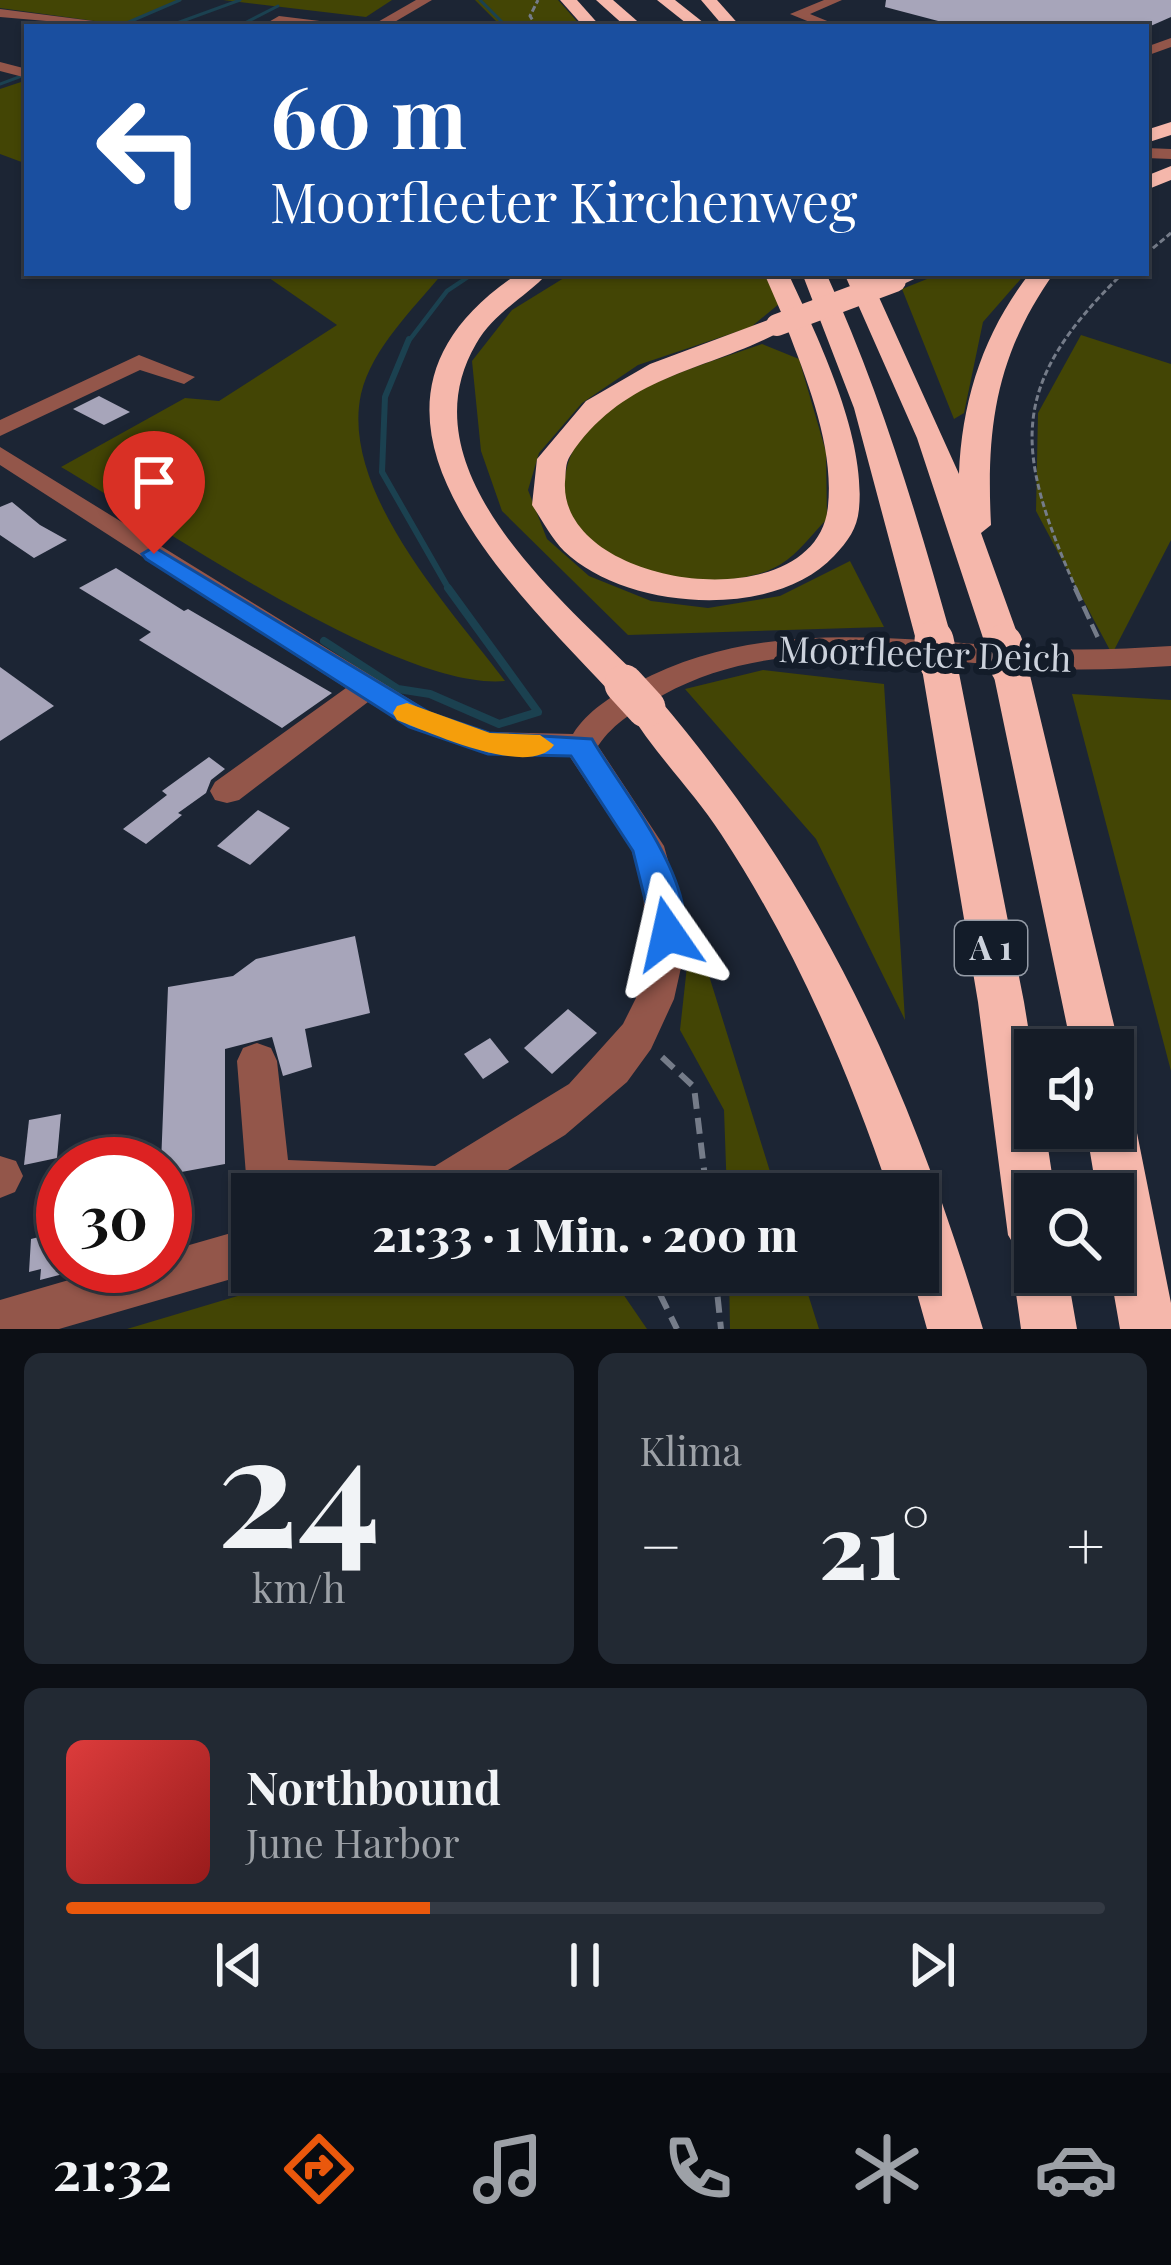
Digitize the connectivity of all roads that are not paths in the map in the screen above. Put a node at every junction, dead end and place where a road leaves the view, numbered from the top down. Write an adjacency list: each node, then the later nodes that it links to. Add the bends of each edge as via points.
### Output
1 (426, 0): 11 (street)
2 (568, 0): 12 (highway)
3 (604, 0): 13 (highway)
4 (665, 0): 14 (highway)
5 (709, 0): 15 (highway)
6 (836, 0): 16 (street, via 797,14)
7 (0, 13): 8 (street)
8 (86, 24)
9 (272, 24): 10 (street)
10 (312, 24)
11 (382, 24)
12 (590, 24)
13 (632, 24)
14 (697, 24)
15 (730, 24)
16 (826, 24)
17 (532, 276): 40 (highway, via 459,350 446,383 443,442 464,493 498,547 728,808 801,923 854,1031)
18 (777, 276): 23 (highway, bridge)
19 (815, 276): 41 (highway, A 1, via 878,436 936,652)
20 (857, 276): 30 (highway, A 1)
21 (1040, 276): 30 (highway, via 1006,322 985,386 973,483)
22 (905, 277): 26 (highway, bridge)
23 (794, 319)
24 (794, 319): 25 (highway, bridge, via 844,488 838,533 823,554 763,584 693,590 614,572 571,542 550,506 547,482 578,422 653,374)
25 (794, 319)
26 (794, 319)
27 (184, 377): 28 (street, via 139,362)
28 (0, 428)
29 (0, 454): 32 (street)
30 (977, 558): 35 (highway, A 1)
31 (1171, 656): 33 (street, Moorfleeter Deich, via 814,646 723,655 658,679 592,727)
32 (366, 688): 33 (street, via 456,735); 34 (street)
33 (582, 746): 39 (street, via 647,847 662,892 668,934 661,986 641,1036 612,1073 566,1112)
34 (227, 791)
35 (1091, 1029)
36 (257, 1061): 38 (street)
37 (1115, 1149): 48 (highway)
38 (268, 1173)
39 (461, 1173)
40 (908, 1173)
41 (1026, 1173)
42 (231, 1256): 45 (street)
43 (939, 1273): 46 (highway)
44 (1043, 1293): 47 (highway)
45 (0, 1323)
46 (955, 1329)
47 (1049, 1329)
48 (1148, 1329)

